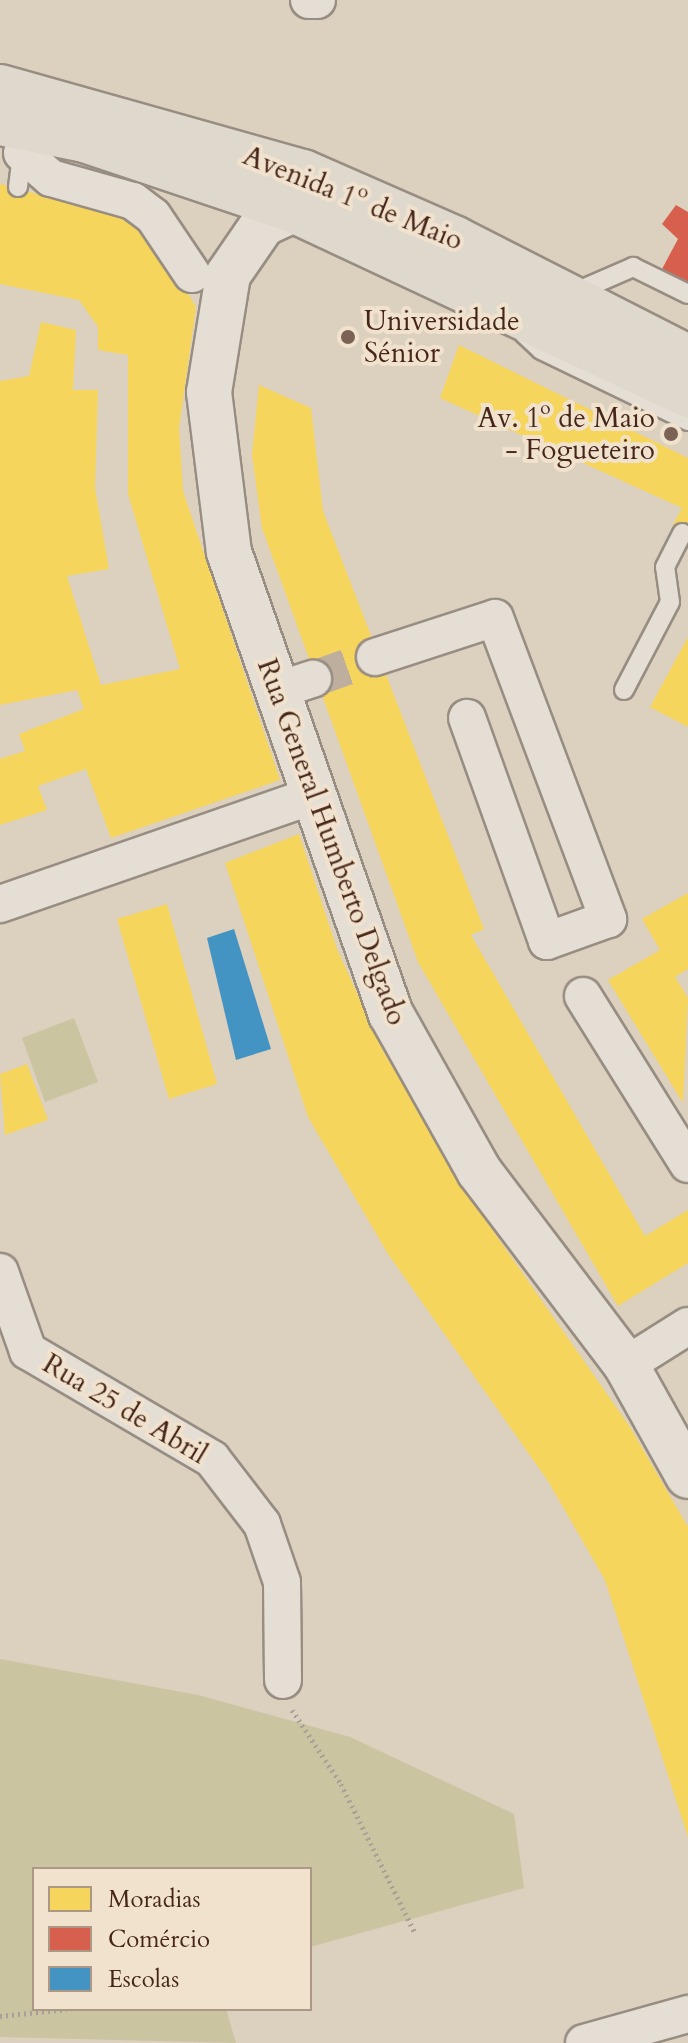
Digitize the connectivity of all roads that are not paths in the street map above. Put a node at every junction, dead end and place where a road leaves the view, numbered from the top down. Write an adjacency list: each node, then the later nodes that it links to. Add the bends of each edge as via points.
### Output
1 (309, 0): 2 (street)
2 (317, 0)
3 (0, 87): 9 (main road, Avenida 1º de Maio, via 303,172)
4 (10, 153): 5 (main road, Avenida 1º de Maio, via 84,140); 6 (street, Avenida 1º de Maio, via 51,178 133,201 153,216)
5 (293, 210): 7 (main road, Avenida 1º de Maio); 17 (street, Rua General Humberto Delgado, via 263,224 228,275 209,392 229,552 294,685)
6 (192, 274)
7 (479, 291): 11 (main road, Avenida 1º de Maio); 12 (lane, Avenida 1º de Maio, via 541,350)
8 (688, 294): 9 (lane, via 633,267)
9 (569, 295): 10 (main road, Avenida 1º de Maio)
10 (688, 357)
11 (688, 395)
12 (688, 421)
13 (682, 533): 15 (lane, via 665,567 670,602)
14 (375, 657): 16 (street, via 495,618 608,919 547,941)
15 (624, 690)
16 (467, 718)
17 (312, 796): 18 (street); 24 (street, Rua General Humberto Delgado, via 391,1014 479,1171)
18 (0, 904)
19 (583, 996): 20 (street)
20 (688, 1164)
21 (0, 1272): 23 (street, Rua 25 de Abril)
22 (688, 1326): 24 (street)
23 (14, 1356): 26 (street, Rua 25 de Abril, via 212,1459 262,1524 282,1582)
24 (626, 1365): 25 (street, Rua General Humberto Delgado)
25 (688, 1476)
26 (283, 1680)
27 (688, 2014): 28 (street)
28 (584, 2043)

